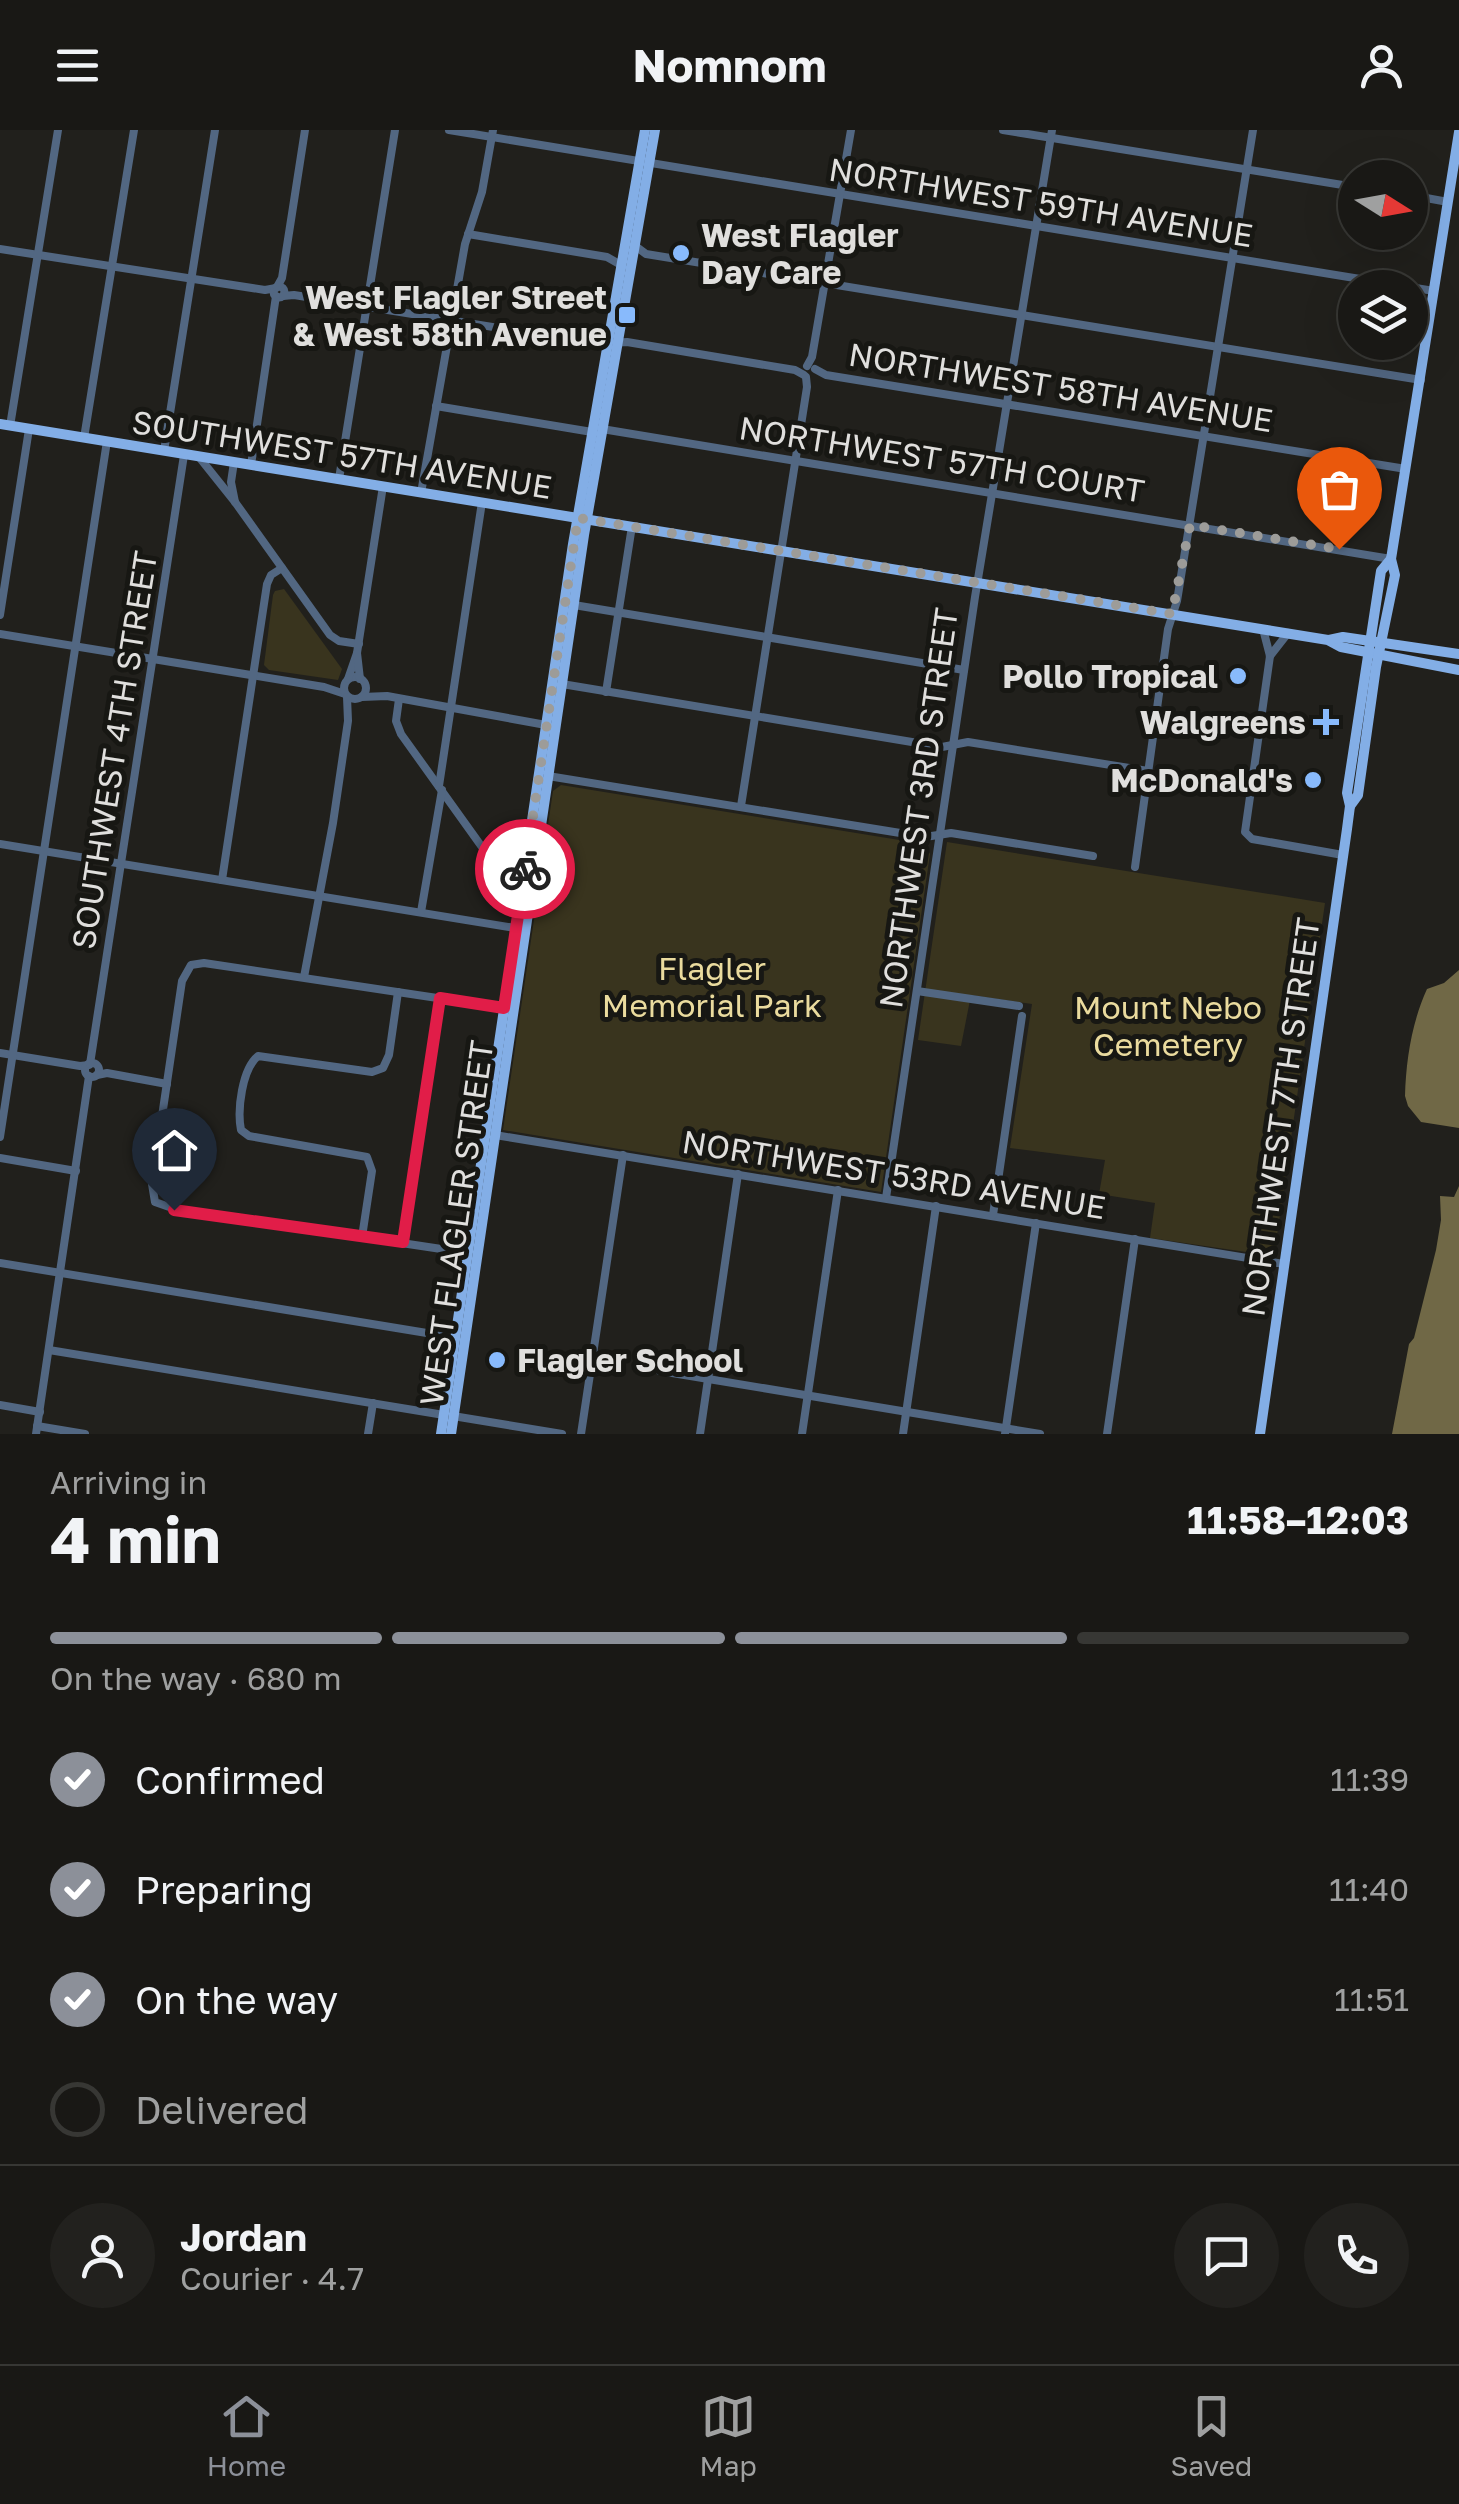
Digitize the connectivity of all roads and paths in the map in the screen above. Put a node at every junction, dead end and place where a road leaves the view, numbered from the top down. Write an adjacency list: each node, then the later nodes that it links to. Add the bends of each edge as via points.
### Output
1 (58, 130): 26 (street)
2 (134, 130): 29 (street)
3 (216, 130): 30 (street)
4 (305, 130): 33 (street)
5 (396, 130): 34 (street)
6 (448, 130): 13 (street, NORTHWEST 59TH AVENUE)
7 (644, 130): 15 (main road, WEST FLAGLER STREET)
8 (654, 130): 15 (main road, WEST FLAGLER STREET)
9 (851, 130): 18 (street)
10 (1003, 130): 14 (street)
11 (1252, 130): 16 (street)
12 (1459, 132): 20 (main road, NORTHWEST 7TH STREET)
13 (492, 134): 15 (street, NORTHWEST 59TH AVENUE); 22 (street)
14 (1052, 134): 16 (street); 21 (street, NORTHWEST 3RD STREET)
15 (644, 162): 18 (street, NORTHWEST 59TH AVENUE); 23 (main road, WEST FLAGLER STREET); 28 (main road, WEST FLAGLER STREET)
16 (1246, 169): 17 (street); 27 (street)
17 (1338, 183)
18 (840, 195): 21 (street, NORTHWEST 59TH AVENUE); 31 (street)
19 (1428, 199): 20 (street)
20 (1448, 202): 32 (main road, NORTHWEST 7TH STREET)
21 (1036, 226): 27 (street, NORTHWEST 59TH AVENUE); 35 (street, NORTHWEST 3RD STREET)
22 (468, 234): 28 (street); 36 (street)
23 (634, 245): 25 (street); 28 (main road, WEST FLAGLER STREET)
24 (0, 249): 26 (street, NORTHWEST 58TH AVENUE)
25 (646, 254): 28 (street); 31 (street)
26 (37, 255): 29 (street, NORTHWEST 58TH AVENUE); 43 (street)
27 (1232, 258): 32 (street, NORTHWEST 59TH AVENUE); 38 (street)
28 (625, 259): 37 (main road, WEST FLAGLER STREET)
29 (112, 266): 30 (street, NORTHWEST 58TH AVENUE); 47 (street)
30 (191, 278): 33 (street, NORTHWEST 58TH AVENUE); 49 (street)
31 (825, 283): 35 (street); 39 (street)
32 (1434, 291): 40 (main road, NORTHWEST 7TH STREET)
33 (279, 294): 34 (street, NORTHWEST 58TH AVENUE); 54 (street)
34 (367, 306): 36 (street, NORTHWEST 58TH AVENUE); 56 (street)
35 (1021, 315): 38 (street); 41 (street, NORTHWEST 3RD STREET)
36 (452, 320): 37 (street, NORTHWEST 58TH AVENUE); 42 (street)
37 (612, 342): 39 (street, NORTHWEST 58TH AVENUE); 45 (main road, WEST FLAGLER STREET)
38 (1218, 347): 40 (street); 46 (street)
39 (809, 374): 41 (street, NORTHWEST 58TH AVENUE); 52 (street)
40 (1420, 380): 55 (main road, NORTHWEST 7TH STREET)
41 (1006, 404): 46 (street, NORTHWEST 58TH AVENUE); 59 (street, NORTHWEST 3RD STREET)
42 (436, 406): 45 (street, NORTHWEST 57TH COURT); 58 (street)
43 (5, 425): 44 (main road, SOUTHWEST 57TH AVENUE)
44 (29, 429): 47 (main road, SOUTHWEST 57TH AVENUE); 72 (street)
45 (597, 430): 52 (street, NORTHWEST 57TH COURT); 62 (main road, WEST FLAGLER STREET)
46 (1203, 436): 55 (street, NORTHWEST 58TH AVENUE); 63 (street)
47 (84, 438): 48 (main road, SOUTHWEST 57TH AVENUE)
48 (106, 441): 49 (main road, SOUTHWEST 57TH AVENUE); 80 (street)
49 (164, 451): 50 (main road, SOUTHWEST 57TH AVENUE)
50 (184, 454): 51 (main road, SOUTHWEST 57TH AVENUE); 85 (street, SOUTHWEST 4TH STREET)
51 (199, 457): 53 (main road, SOUTHWEST 57TH AVENUE); 60 (street)
52 (795, 461): 59 (street, NORTHWEST 57TH COURT); 65 (street)
53 (234, 462): 54 (main road, SOUTHWEST 57TH AVENUE); 60 (street)
54 (251, 465): 56 (main road, SOUTHWEST 57TH AVENUE)
55 (1406, 469): 66 (main road, NORTHWEST 7TH STREET)
56 (339, 479): 57 (main road, SOUTHWEST 57TH AVENUE)
57 (383, 486): 58 (main road, SOUTHWEST 57TH AVENUE); 81 (street)
58 (421, 492): 61 (main road, SOUTHWEST 57TH AVENUE)
59 (992, 493): 63 (street, NORTHWEST 57TH COURT); 68 (street, NORTHWEST 3RD STREET)
60 (236, 502): 67 (street)
61 (482, 502): 62 (main road, SOUTHWEST 57TH AVENUE); 99 (street)
62 (582, 518): 64 (main road, SOUTHWEST 57TH AVENUE); 69 (main road, WEST FLAGLER STREET); 86 (main road, WEST FLAGLER STREET)
63 (1190, 525): 66 (street, NORTHWEST 57TH COURT); 71 (street)
64 (632, 526): 65 (main road, SOUTHWEST 57TH AVENUE); 70 (street)
65 (780, 551): 68 (main road, SOUTHWEST 57TH AVENUE); 76 (street)
66 (1391, 559): 78 (main road, NORTHWEST 7TH STREET, via 1381,571); 79 (main road, NORTHWEST 7TH STREET, via 1395,574)
67 (282, 568): 81 (street, via 334,638); 89 (street, via 268,582)
68 (977, 584): 71 (main road, SOUTHWEST 57TH AVENUE); 87 (street, NORTHWEST 3RD STREET)
69 (574, 605): 70 (street); 92 (main road, WEST FLAGLER STREET)
70 (618, 612): 76 (street); 94 (street)
71 (1172, 614): 73 (main road, SOUTHWEST 57TH AVENUE); 105 (street)
72 (0, 616)
73 (1263, 630): 74 (main road, SOUTHWEST 57TH AVENUE); 84 (street)
74 (1288, 633): 77 (main road, SOUTHWEST 57TH AVENUE); 84 (street)
75 (0, 634): 80 (street)
76 (766, 637): 87 (street); 100 (street)
77 (1328, 640): 78 (main road); 82 (main road)
78 (1370, 640): 79 (main road); 82 (main road, NORTHWEST 7TH STREET)
79 (1383, 642): 82 (main road, NORTHWEST 7TH STREET); 83 (main road)
80 (76, 646): 85 (street); 111 (street)
81 (358, 648): 90 (street); 91 (street)
82 (1373, 654): 88 (main road); 112 (main road, NORTHWEST 7TH STREET, via 1347,793)
83 (1459, 654)
84 (1270, 656): 112 (street, via 1246,835)
85 (152, 658): 89 (street); 114 (street, SOUTHWEST 4TH STREET)
86 (555, 665): 92 (main road); 102 (main road, WEST FLAGLER STREET)
87 (964, 670): 104 (street, NORTHWEST 3RD STREET)
88 (1459, 670)
89 (254, 675): 93 (street); 118 (street)
90 (347, 681): 91 (street); 93 (street); 95 (street)
91 (363, 682): 96 (street); 97 (street)
92 (562, 684): 94 (street); 103 (main road, WEST FLAGLER STREET)
93 (324, 686): 95 (street)
94 (606, 692): 100 (street)
95 (346, 695): 97 (street); 101 (street)
96 (387, 696): 97 (street); 98 (street)
97 (360, 698): 101 (street)
98 (400, 698): 99 (street); 107 (street, via 399,729)
99 (452, 707): 102 (street); 107 (street)
100 (755, 716): 104 (street); 108 (street)
101 (348, 721): 119 (street)
102 (546, 725): 103 (main road); 115 (main road, WEST FLAGLER STREET)
103 (553, 743): 106 (main road, WEST FLAGLER STREET)
104 (953, 745): 105 (street); 109 (street, NORTHWEST 3RD STREET)
105 (1148, 771): 116 (street)
106 (548, 776): 108 (street); 122 (main road, WEST FLAGLER STREET)
107 (441, 788): 117 (street); 121 (street)
108 (741, 806): 109 (street, via 925,838)
109 (940, 835): 113 (street); 125 (street, NORTHWEST 3RD STREET)
110 (0, 844): 111 (street)
111 (44, 851): 114 (street); 131 (street)
112 (1343, 854): 150 (main road, NORTHWEST 7TH STREET)
113 (1093, 856)
114 (122, 864): 118 (street); 132 (street, SOUTHWEST 4TH STREET)
115 (525, 866): 117 (street, via 512,872); 120 (main road, WEST FLAGLER STREET)
116 (1135, 867)
117 (497, 868): 120 (street)
118 (222, 880): 119 (street)
119 (319, 895): 121 (street); 124 (street)
120 (520, 900): 122 (main road); 123 (main road, WEST FLAGLER STREET)
121 (421, 912): 123 (street)
122 (528, 916): 123 (main road, WEST FLAGLER STREET)
123 (521, 928): 128 (main road, WEST FLAGLER STREET); 129 (main road, WEST FLAGLER STREET)
124 (304, 977): 126 (street); 133 (street, via 204,962 187,968)
125 (917, 991): 141 (street, NORTHWEST 3RD STREET); 143 (street, via 1021,1011)
126 (398, 992): 127 (street); 145 (street, via 383,1068 372,1072 266,1055 248,1068 240,1117 243,1133 368,1158)
127 (440, 998): 128 (street); 147 (street)
128 (504, 1008): 129 (main road, WEST FLAGLER STREET)
129 (502, 1050): 134 (main road, WEST FLAGLER STREET); 134 (main road, WEST FLAGLER STREET)
130 (0, 1053): 131 (street)
131 (13, 1055): 132 (street); 135 (street)
132 (92, 1071): 133 (street); 138 (street, SOUTHWEST 4TH STREET)
133 (167, 1084): 145 (street, via 154,1202)
134 (490, 1134): 136 (street, NORTHWEST 53RD AVENUE); 148 (main road, WEST FLAGLER STREET); 152 (main road, WEST FLAGLER STREET)
135 (0, 1137)
136 (623, 1155): 139 (street, NORTHWEST 53RD AVENUE); 172 (street)
137 (0, 1158): 138 (street)
138 (76, 1171): 151 (street, SOUTHWEST 4TH STREET)
139 (738, 1174): 140 (street, NORTHWEST 53RD AVENUE); 158 (street)
140 (838, 1190): 141 (street, NORTHWEST 53RD AVENUE); 159 (street)
141 (886, 1198): 142 (street, NORTHWEST 53RD AVENUE)
142 (936, 1206): 143 (street, NORTHWEST 53RD AVENUE); 163 (street)
143 (993, 1215): 144 (street, NORTHWEST 53RD AVENUE)
144 (1036, 1223): 146 (street, NORTHWEST 53RD AVENUE); 166 (street)
145 (362, 1236): 147 (street)
146 (1135, 1239): 150 (street, NORTHWEST 53RD AVENUE); 177 (street)
147 (403, 1242): 148 (street)
148 (468, 1253): 152 (main road); 153 (main road, WEST FLAGLER STREET)
149 (0, 1264): 151 (street)
150 (1284, 1264): 178 (main road, NORTHWEST 7TH STREET)
151 (61, 1273): 154 (street); 156 (street, SOUTHWEST 4TH STREET)
152 (474, 1282): 164 (main road, WEST FLAGLER STREET)
153 (456, 1330): 154 (street); 155 (main road, WEST FLAGLER STREET)
154 (439, 1336): 155 (street)
155 (454, 1345): 164 (main road, WEST FLAGLER STREET)
156 (48, 1350): 160 (street); 162 (street, SOUTHWEST 4TH STREET)
157 (660, 1371): 158 (street)
158 (708, 1380): 159 (street); 173 (street)
159 (808, 1396): 163 (street); 174 (street)
160 (373, 1403): 164 (street); 168 (street)
161 (0, 1405): 162 (street)
162 (40, 1412): 165 (street, SOUTHWEST 4TH STREET)
163 (906, 1412): 166 (street); 175 (street)
164 (448, 1415): 169 (main road, WEST FLAGLER STREET); 170 (main road, WEST FLAGLER STREET); 171 (street)
165 (37, 1430): 167 (street)
166 (1005, 1431): 176 (street)
167 (85, 1434)
168 (368, 1434)
169 (440, 1434)
170 (451, 1434)
171 (562, 1434)
172 (582, 1434)
173 (700, 1434)
174 (802, 1434)
175 (903, 1434)
176 (1040, 1434)
177 (1107, 1434)
178 (1260, 1434)

